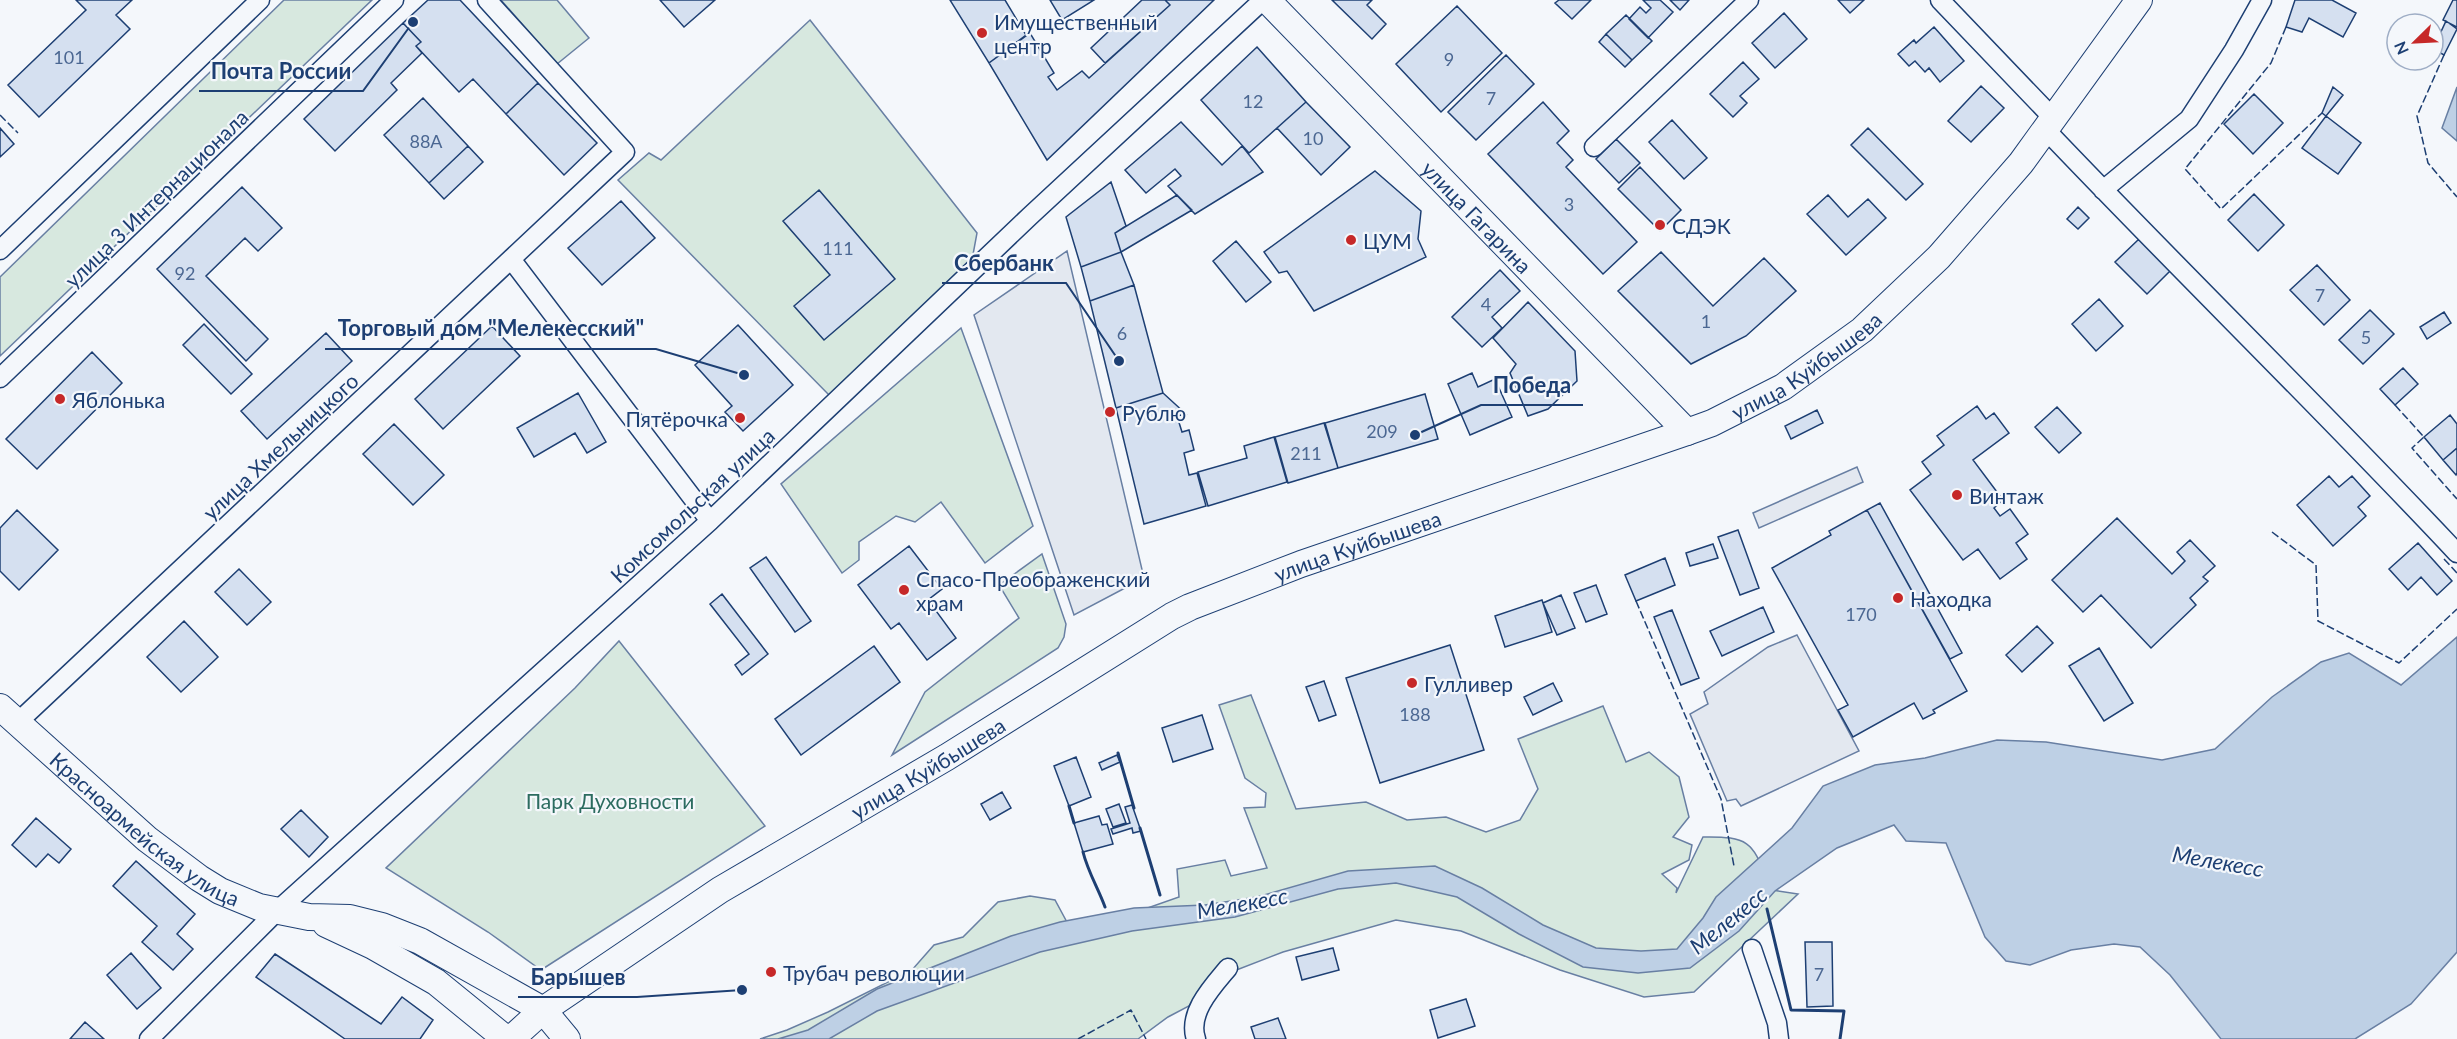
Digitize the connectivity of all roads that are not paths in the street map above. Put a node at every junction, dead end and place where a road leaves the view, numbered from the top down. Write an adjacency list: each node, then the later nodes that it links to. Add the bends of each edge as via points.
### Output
1 (260, 0): 12 (street)
2 (394, 0): 14 (street, улица 3 Интернационала)
3 (487, 0): 13 (street, улица Хмельницкого, via 625,152)
4 (1265, 0): 15 (main road, улица Гагарина); 16 (street, Комсомольская улица)
5 (1749, 0): 10 (street)
6 (1940, 0): 9 (street)
7 (2139, 0): 9 (main road, улица Куйбышева)
8 (2262, 0): 11 (street, via 2189,119)
9 (2049, 123): 11 (street); 15 (main road, улица Куйбышева, via 2021,163 1939,257 1862,330 1783,387)
10 (1594, 147)
11 (2103, 190): 17 (street)
12 (0, 250)
13 (511, 259): 16 (street); 18 (street, улица Хмельницкого)
14 (0, 378)
15 (1687, 432): 23 (main road, улица Куйбышева, via 1301,564 1190,607 947,757 720,890)
16 (710, 521): 19 (street, Комсомольская улица)
17 (2457, 553)
18 (5, 714): 19 (main road, Красноармейская улица, via 147,839 199,878 240,901)
19 (278, 910): 20 (main road, Красноармейская улица); 24 (street, Комсомольская улица)
20 (309, 917): 23 (main road, Красноармейская улица, via 350,918 420,941); 25 (main road, Красноармейская улица, via 373,946 436,982)
21 (1752, 949): 29 (street)
22 (1228, 968): 28 (street, via 1204,996 1193,1030)
23 (543, 1010): 26 (main road, улица Куйбышева); 27 (main road)
24 (148, 1039)
25 (506, 1039)
26 (511, 1039)
27 (567, 1039)
28 (1196, 1039)
29 (1779, 1039)

